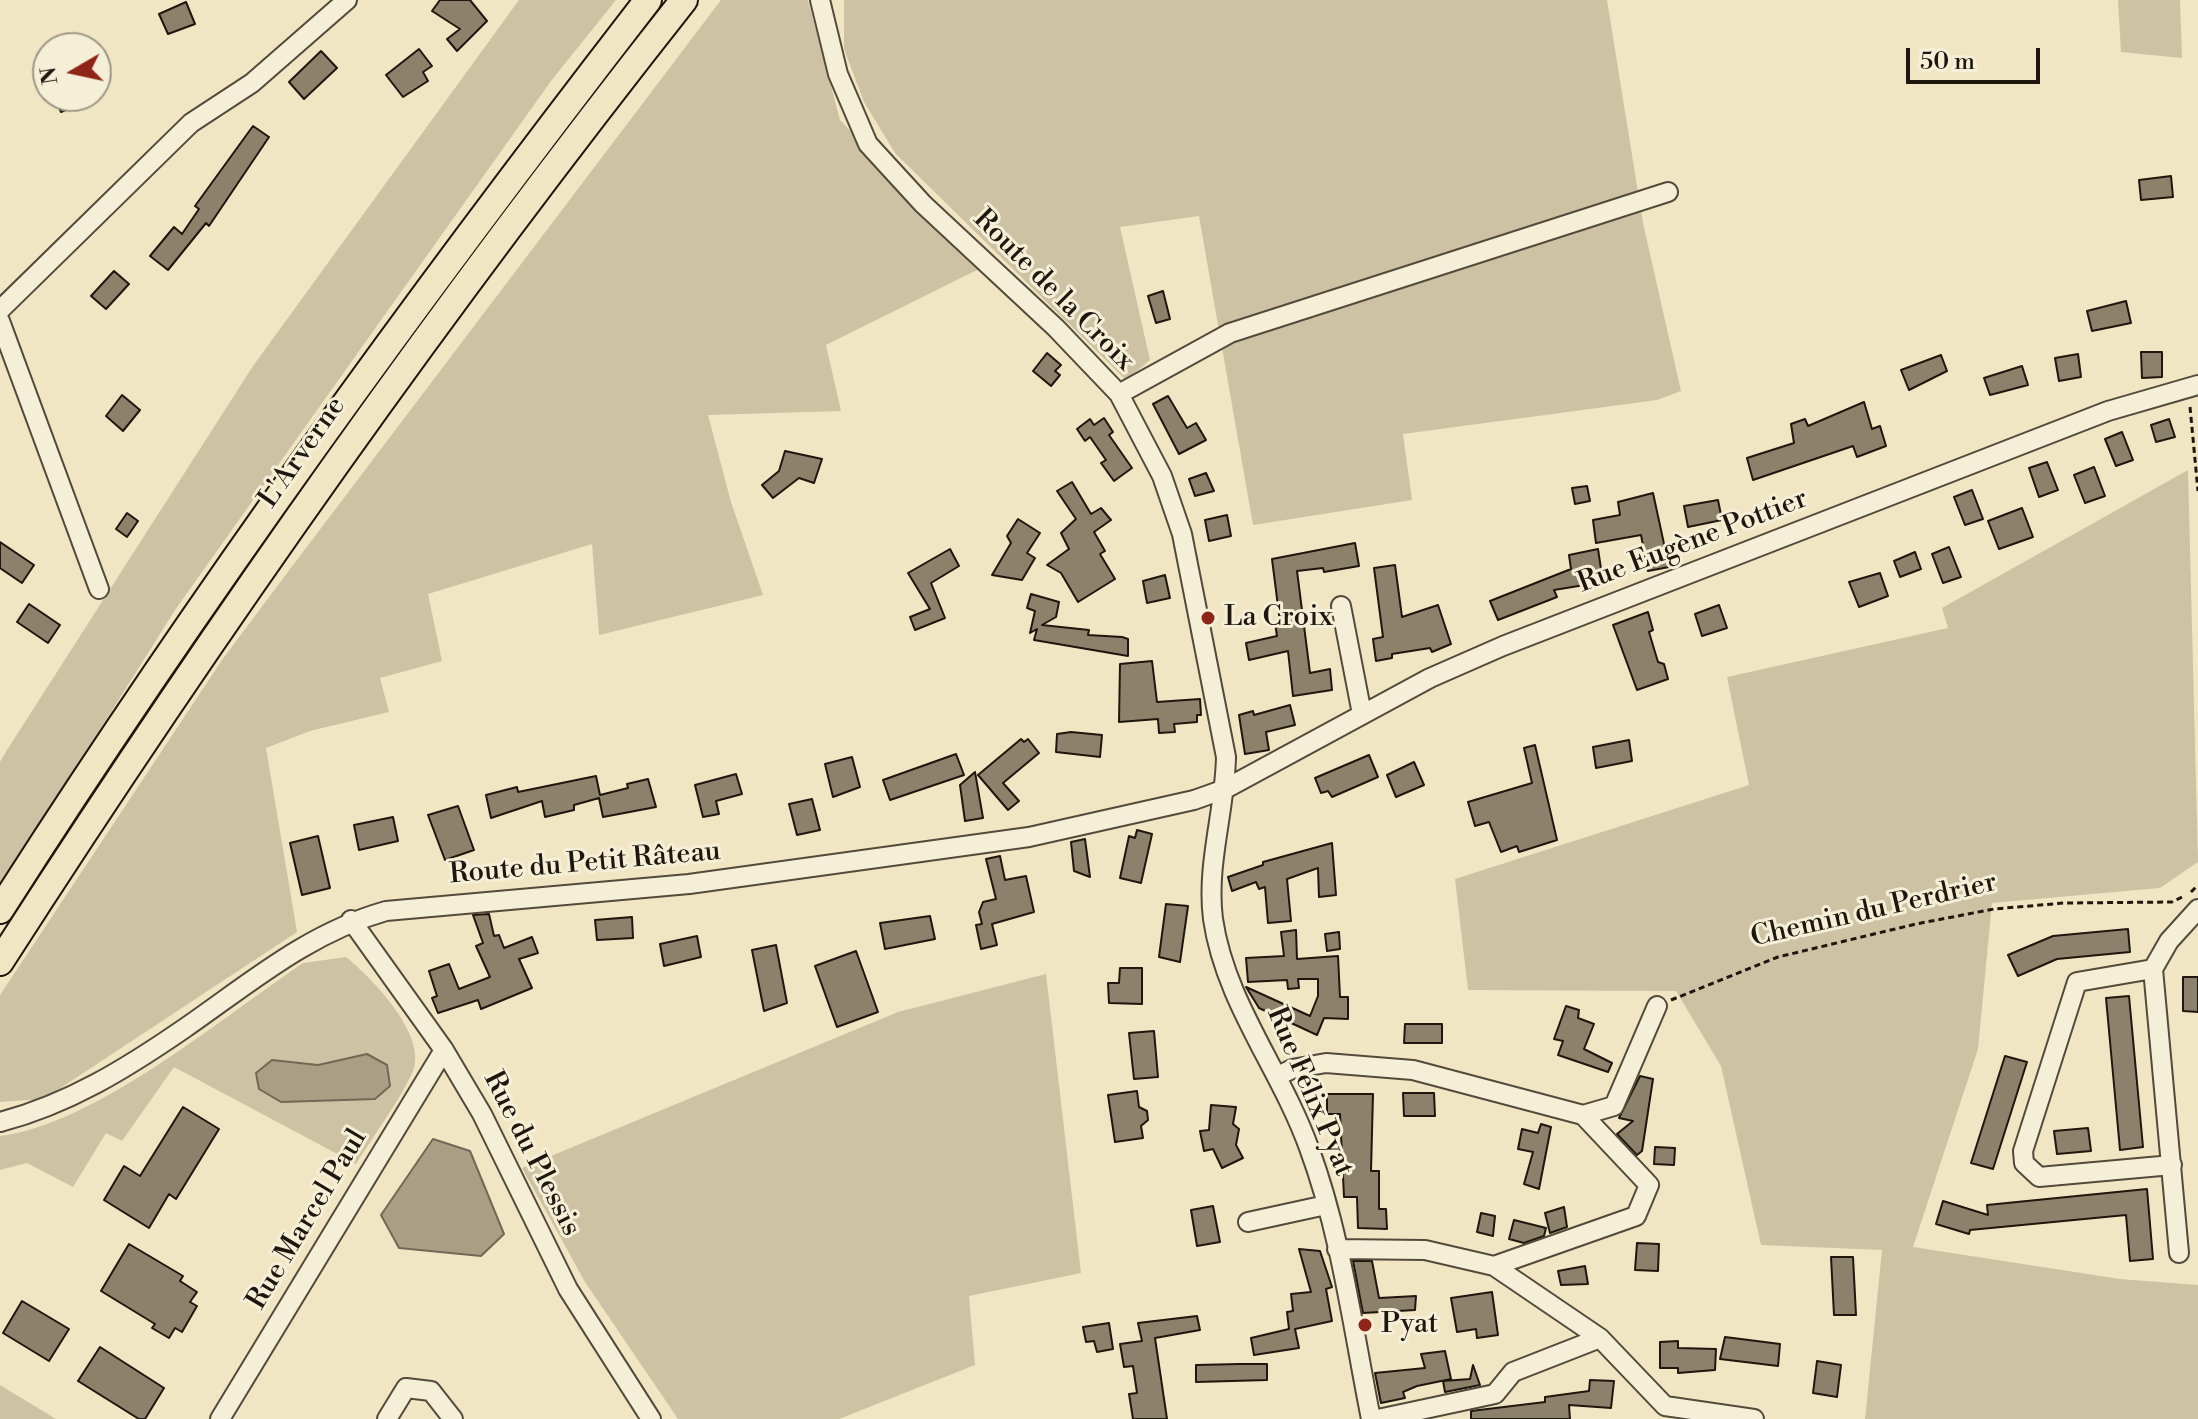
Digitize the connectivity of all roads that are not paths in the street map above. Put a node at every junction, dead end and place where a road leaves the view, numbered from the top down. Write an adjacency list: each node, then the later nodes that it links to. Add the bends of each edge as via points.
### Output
1 (347, 0): 6 (street, via 252,83 191,123)
2 (648, 0): 15 (highway, L'Arverne, via 289,479)
3 (684, 0): 17 (highway, L'Arverne, via 485,257 315,489)
4 (820, 0): 9 (street, Route de la Croix, via 838,74 868,144)
5 (1668, 192): 9 (street, via 1230,333)
6 (0, 310)
7 (0, 321): 10 (street)
8 (2194, 392): 12 (street, Rue Eugène Pottier, via 2108,411 1503,646)
9 (1119, 394): 13 (street, Route de la Croix, via 1162,476 1182,534 1226,757)
10 (99, 589)
11 (1341, 606): 12 (street)
12 (1362, 714): 13 (street, Rue Eugène Pottier)
13 (1225, 789): 16 (street, Route du Petit Râteau, via 1029,837 689,884 386,911); 21 (street, Rue Félix Pyat, via 1215,846 1213,917 1221,958)
14 (2198, 909): 18 (street)
15 (0, 910)
16 (351, 920): 20 (street, Rue du Plessis); 23 (street, Route du Petit Râteau, via 283,956 111,1077 39,1112)
17 (0, 962)
18 (2153, 969): 24 (street); 24 (street, via 2077,982 2023,1151 2024,1163 2039,1177)
19 (1657, 1006): 22 (street, via 1614,1106)
20 (444, 1050): 31 (street, Rue Marcel Paul); 34 (street, Rue du Plessis, via 482,1114 568,1289)
21 (1278, 1076): 22 (street, via 1326,1063 1413,1070); 25 (street, Rue Félix Pyat, via 1309,1147)
22 (1583, 1115): 29 (street, via 1649,1185 1636,1216)
23 (0, 1122)
24 (2172, 1165): 28 (street)
25 (1326, 1205): 26 (street); 27 (street, Rue Félix Pyat)
26 (1248, 1222)
27 (1337, 1249): 29 (street, via 1425,1250); 35 (street, Rue Félix Pyat)
28 (2179, 1253)
29 (1494, 1266): 30 (street)
30 (1600, 1338): 36 (street, via 1513,1372 1495,1394); 37 (street, via 1665,1406)
31 (220, 1419)
32 (387, 1419): 33 (street, via 406,1388 431,1391)
33 (453, 1419)
34 (651, 1419)
35 (1371, 1419)
36 (1378, 1419)
37 (1754, 1419)

